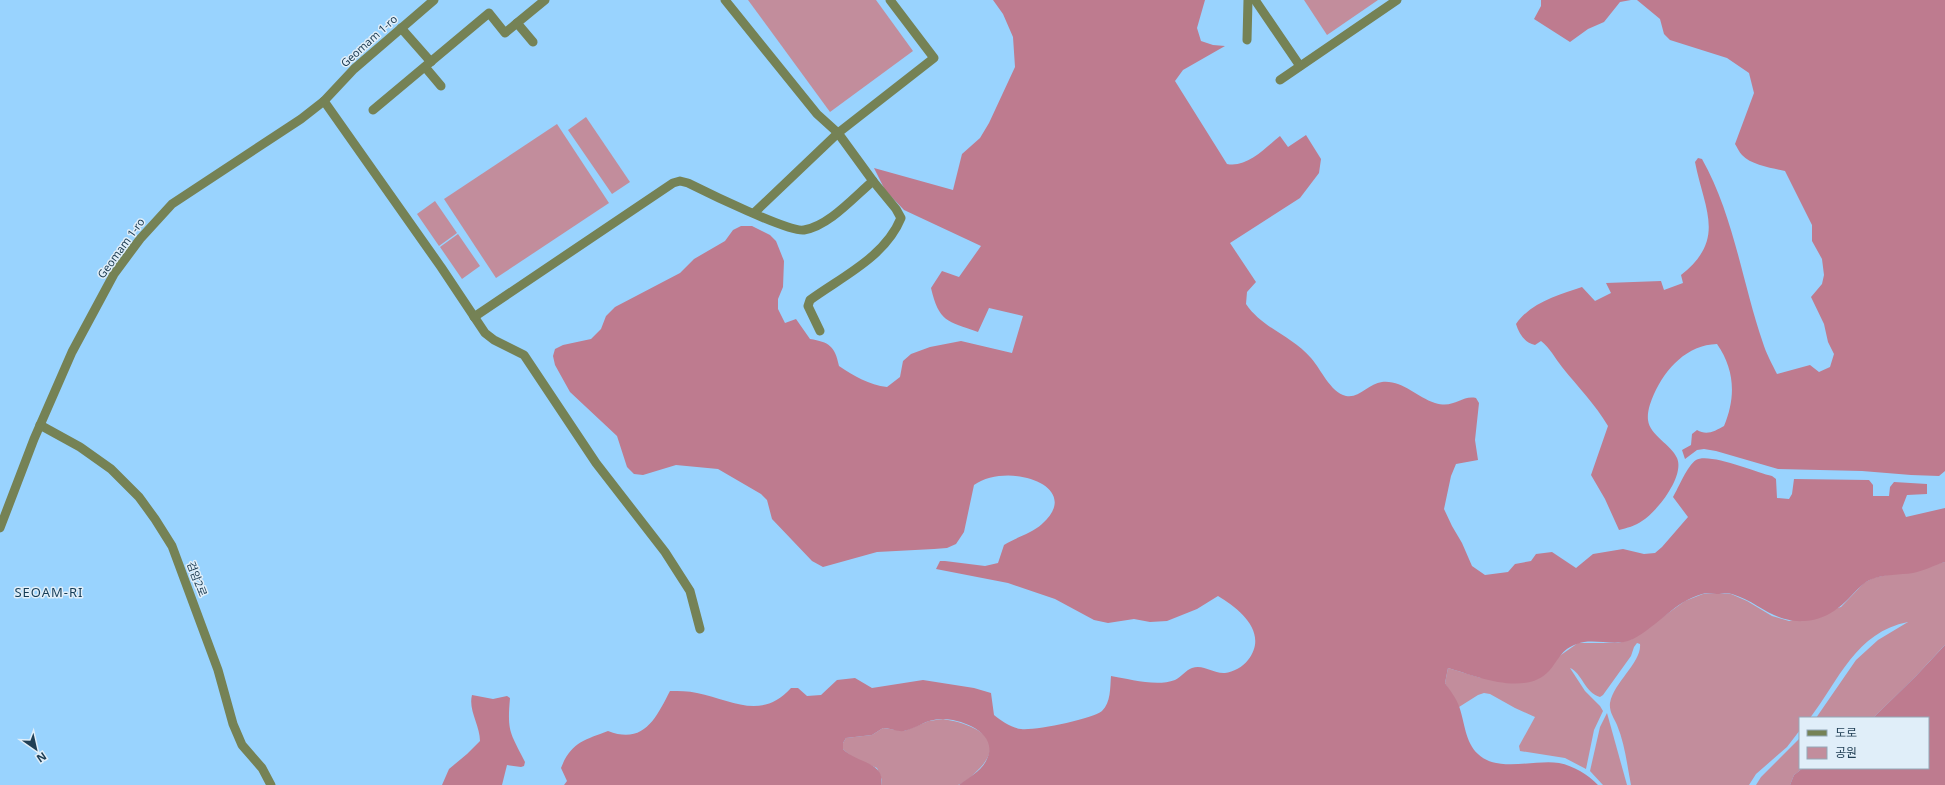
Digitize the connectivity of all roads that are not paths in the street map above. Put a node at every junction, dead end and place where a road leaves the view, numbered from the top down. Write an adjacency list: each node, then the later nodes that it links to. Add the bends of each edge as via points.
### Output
1 (434, 0): 9 (street, Geomam 1-ro)
2 (544, 0): 8 (street)
3 (726, 0): 18 (street, via 817,114)
4 (890, 0): 18 (street, via 934,58)
5 (1248, 0): 10 (street)
6 (1255, 0): 13 (street)
7 (1397, 0): 13 (street)
8 (517, 23): 11 (street); 12 (street, via 505,33 489,13)
9 (401, 28): 12 (street); 16 (street, Geomam 1-ro, via 354,69)
10 (1247, 40)
11 (533, 42)
12 (428, 64): 15 (street); 17 (street)
13 (1300, 66): 14 (street)
14 (1280, 80)
15 (441, 86)
16 (324, 101): 21 (street, via 442,267); 23 (street, Geomam 1-ro, via 172,204 154,223 114,274 72,352)
17 (373, 110)
18 (838, 132): 19 (street); 20 (street)
19 (873, 181): 20 (street, via 823,224 802,231); 22 (street, via 901,218 871,258 810,300 808,306)
20 (754, 213): 21 (street, via 688,183 673,182)
21 (474, 317): 25 (street, via 485,333 494,340 524,355 582,444 669,559 690,592)
22 (820, 331)
23 (40, 425): 24 (street, Geomam 1-ro); 26 (street, 검암2로, via 80,447 111,469 139,497 156,520 174,551 218,670 233,724 242,745 262,768)
24 (0, 528)
25 (700, 629)
26 (271, 785)

